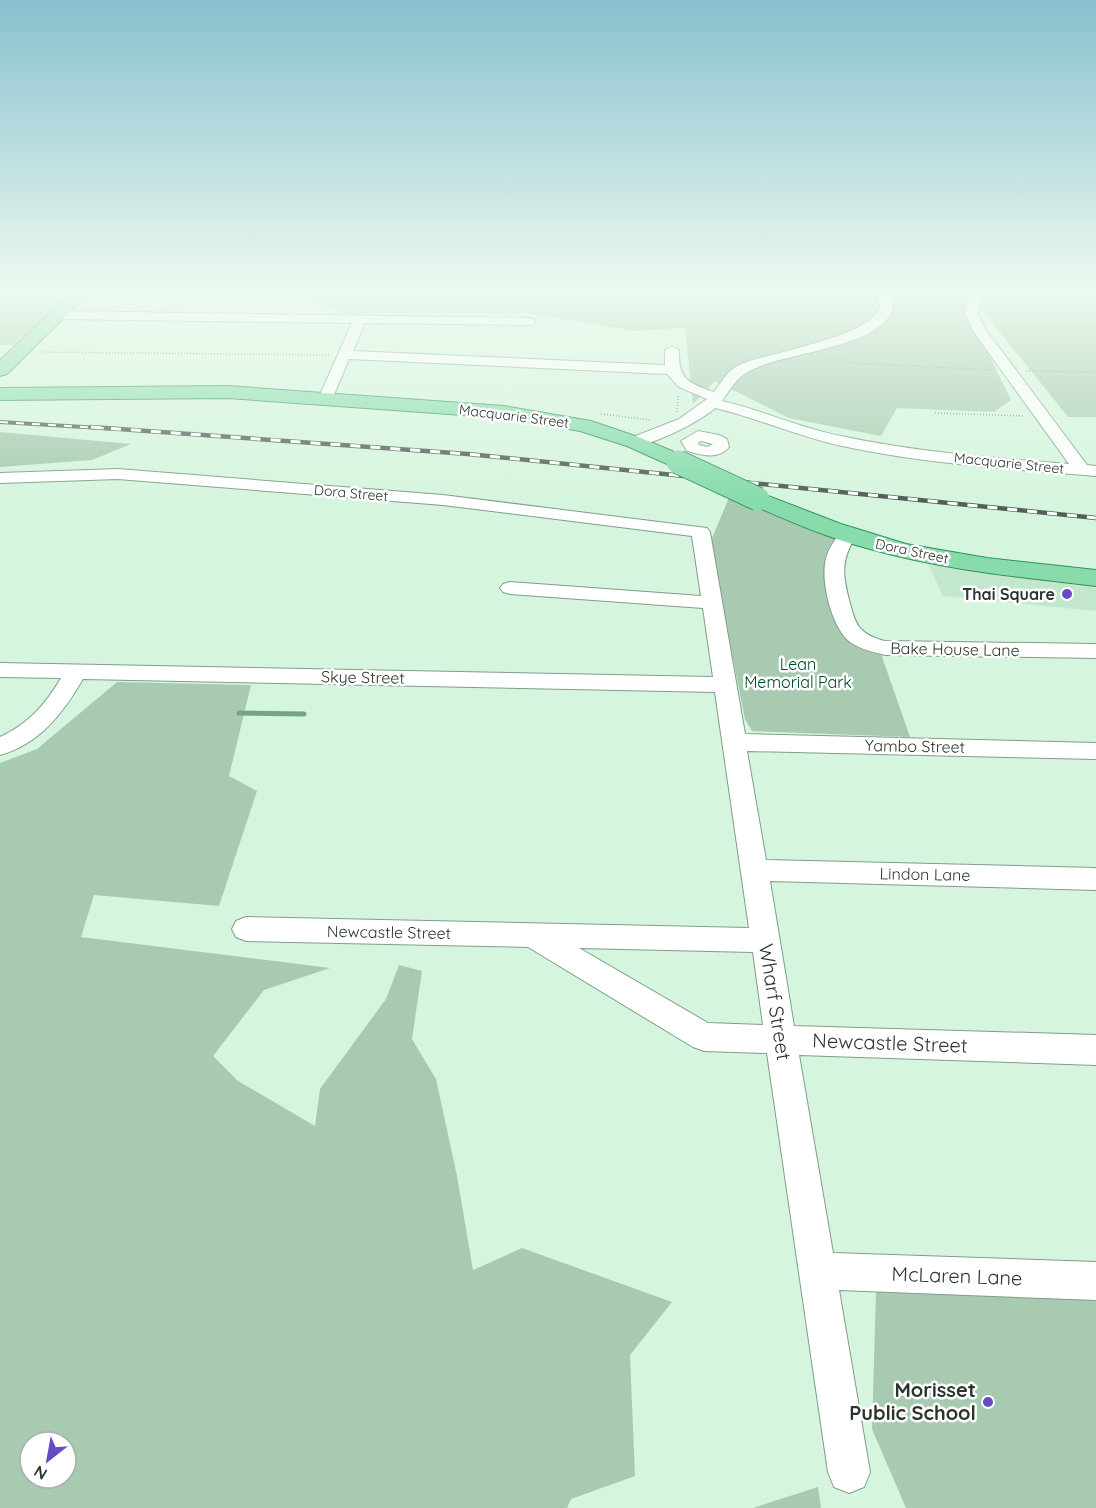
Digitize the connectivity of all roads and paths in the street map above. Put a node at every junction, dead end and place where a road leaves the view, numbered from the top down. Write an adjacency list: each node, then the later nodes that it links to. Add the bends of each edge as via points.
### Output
1 (342, 360): 11 (street)
2 (461, 360): 7 (street)
3 (672, 360): 7 (street)
4 (769, 360): 13 (street, via 742,369)
5 (844, 360): 8 (path)
6 (1001, 360): 8 (street)
7 (672, 370): 13 (street, via 686,385)
8 (1009, 371): 9 (path); 15 (street)
9 (1096, 372)
10 (0, 394): 11 (main road, Macquarie Street, via 226,392)
11 (326, 397): 12 (main road, Macquarie Street); 18 (main road, Macquarie Street, via 535,416 584,425)
12 (0, 399)
13 (714, 400): 16 (street); 19 (street, Macquarie Street, via 858,445)
14 (935, 413): 15 (path)
15 (1043, 416): 19 (street)
16 (688, 420): 17 (street, via 697,424); 18 (street)
17 (703, 436)
18 (634, 442): 21 (main road, Macquarie Street, bridge)
19 (1089, 470)
20 (0, 478): 22 (street, Dora Street, via 118,474 443,500)
21 (759, 499): 23 (main road, Dora Street)
22 (701, 532): 28 (street, Wharf Street)
23 (848, 535): 24 (main road, Dora Street, via 910,552); 29 (street, Bake House Lane, via 835,554 833,569 848,629 863,641 885,648)
24 (977, 562): 25 (main road, Dora Street); 26 (main road, Dora Street)
25 (1096, 571)
26 (1096, 578)
27 (510, 588): 28 (street)
28 (712, 603): 32 (street, Wharf Street)
29 (1096, 651)
30 (0, 670): 31 (street, Skye Street)
31 (76, 672): 32 (street, Skye Street); 34 (street, via 39,726)
32 (725, 685): 33 (street, Wharf Street)
33 (734, 742): 35 (street, Yambo Street); 36 (street, Wharf Street)
34 (0, 747)
35 (1096, 751)
36 (754, 870): 37 (street, Lindon Lane); 40 (street, Wharf Street)
37 (1096, 879)
38 (246, 928): 39 (street, Newcastle Street)
39 (532, 935): 40 (street, Newcastle Street); 41 (street, Newcastle Street, via 704,1037)
40 (765, 940): 41 (street, Wharf Street)
41 (781, 1039): 42 (street, Newcastle Street); 43 (street, Wharf Street)
42 (1096, 1050)
43 (817, 1271): 44 (street, McLaren Lane); 45 (street, Wharf Street)
44 (1096, 1281)
45 (849, 1472)

